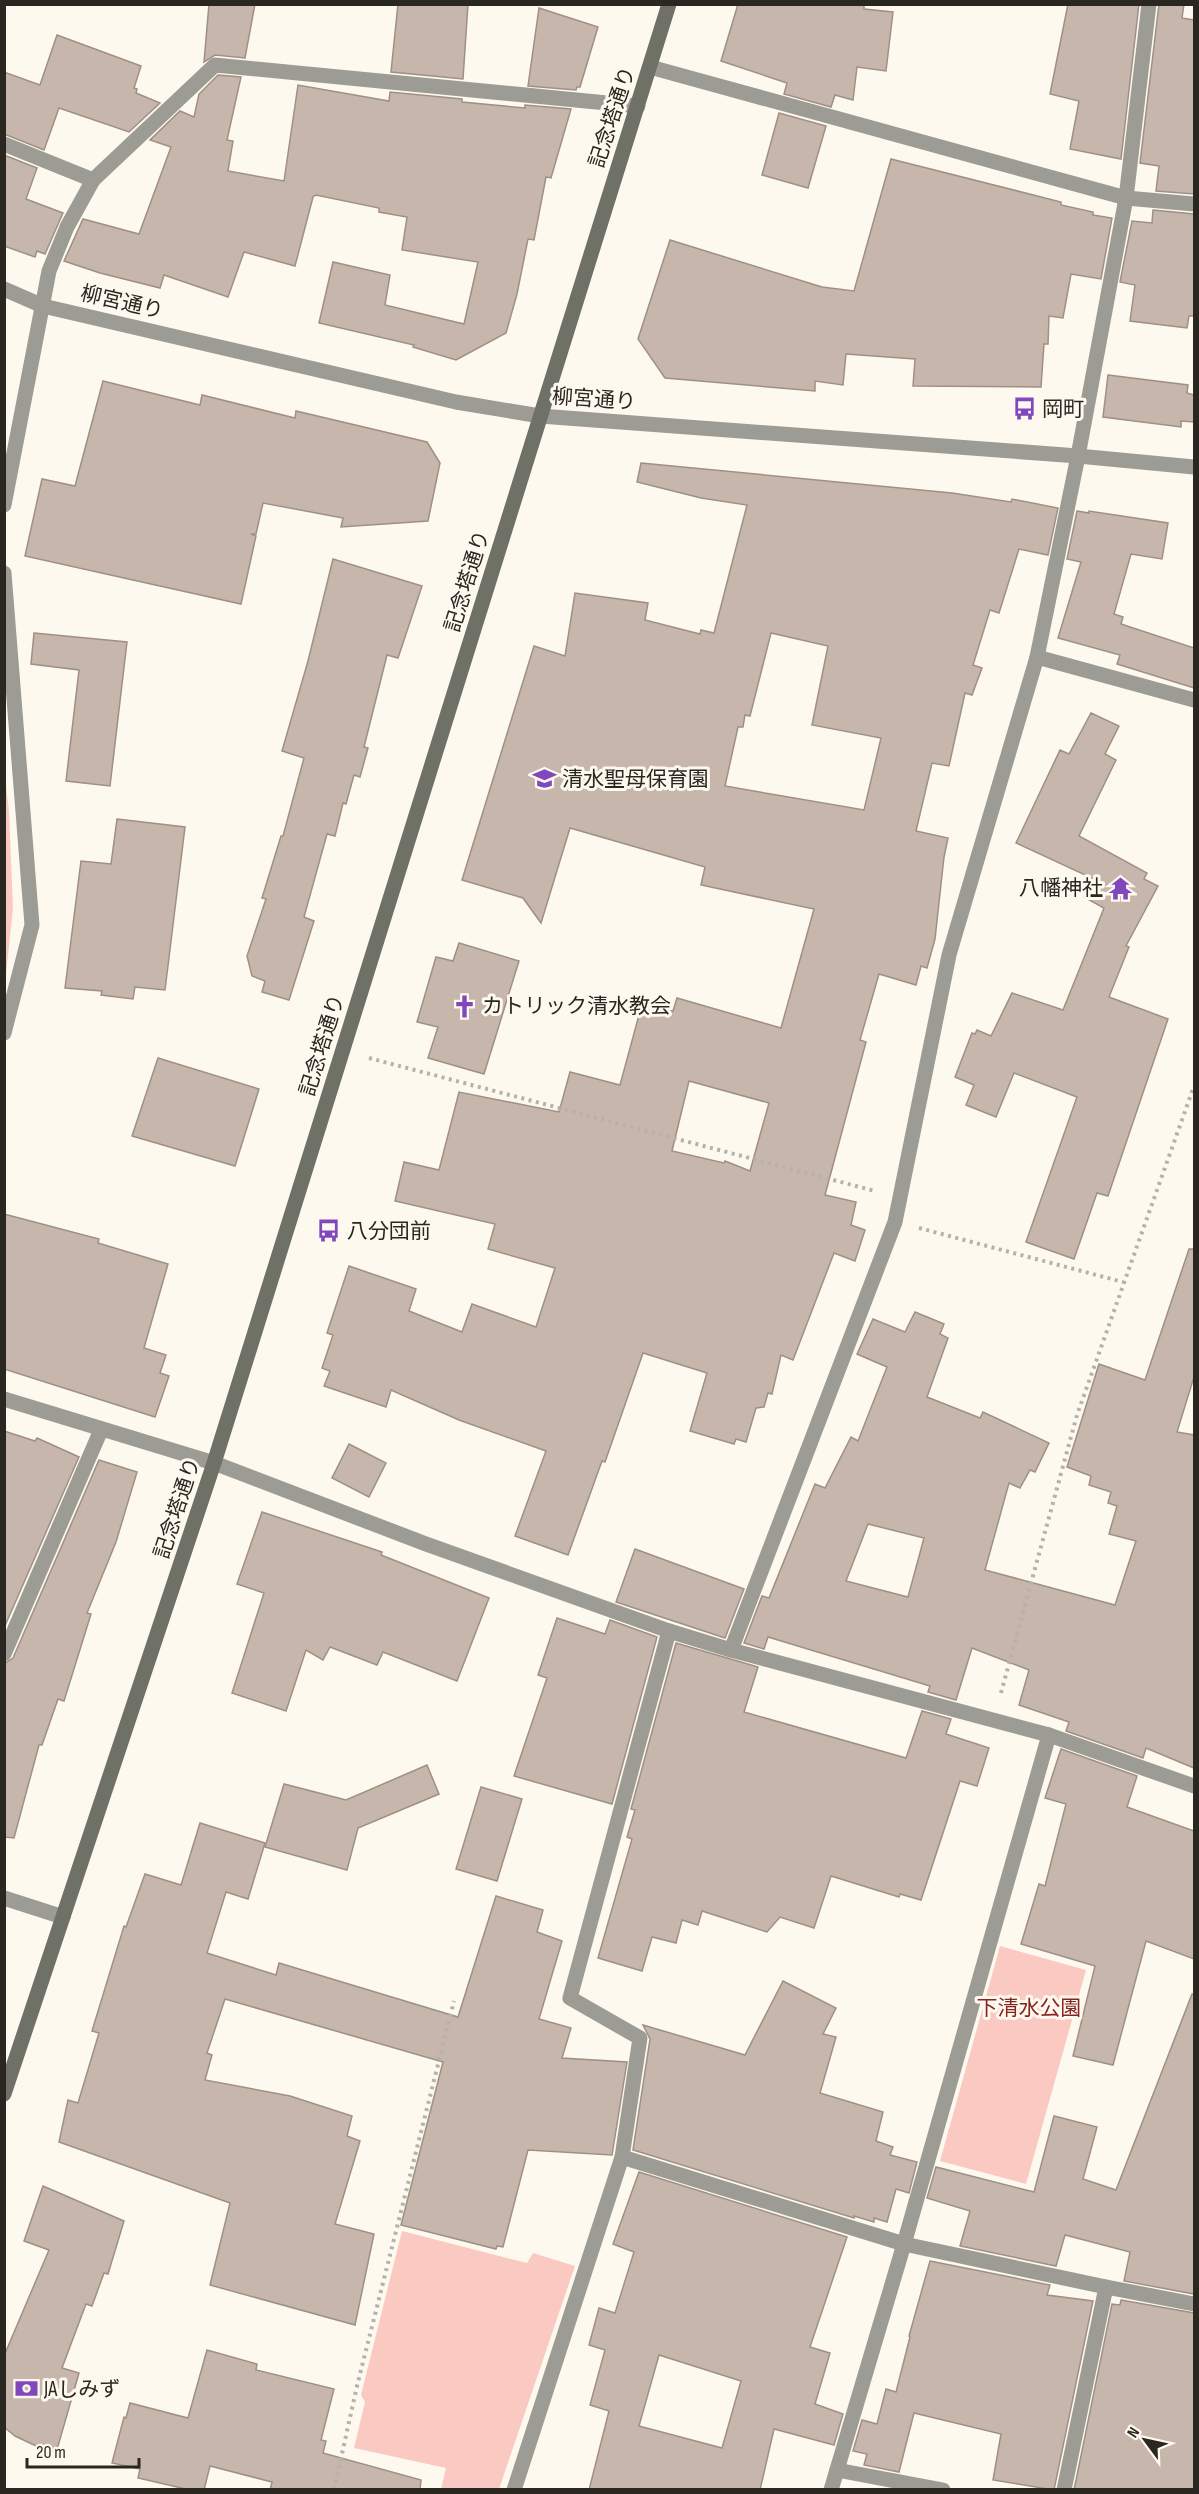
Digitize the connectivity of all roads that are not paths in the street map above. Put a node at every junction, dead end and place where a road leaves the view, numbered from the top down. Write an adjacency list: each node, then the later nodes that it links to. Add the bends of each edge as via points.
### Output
1 (669, 4): 3 (main road, 記念塔通り)
2 (1149, 4): 7 (street)
3 (650, 67): 4 (main road, 記念塔通り); 7 (street)
4 (638, 106): 6 (street, via 215,65); 11 (main road, 記念塔通り)
5 (4, 144): 6 (street)
6 (93, 180): 10 (street, via 49,271)
7 (1126, 198): 8 (street); 12 (street)
8 (1194, 204)
9 (4, 289): 10 (street, 柳宮通り)
10 (43, 306): 11 (street, 柳宮通り, via 456,402); 14 (street)
11 (540, 416): 12 (street, 柳宮通り); 21 (main road, 記念塔通り)
12 (1078, 456): 13 (street, 柳宮通り); 16 (street)
13 (1194, 467)
14 (4, 505)
15 (4, 573): 18 (street, via 32,925)
16 (1037, 657): 17 (street); 23 (street, via 949,955 895,1222)
17 (1194, 700)
18 (4, 1034)
19 (4, 1400): 20 (street)
20 (101, 1430): 21 (street); 24 (street)
21 (214, 1463): 22 (street); 28 (main road, 記念塔通り)
22 (669, 1631): 23 (street); 30 (street, via 570,1998 640,2038)
23 (731, 1650): 25 (street)
24 (4, 1654)
25 (1049, 1736): 26 (street); 31 (street)
26 (1194, 1786)
27 (4, 1898): 28 (street)
28 (63, 1917): 29 (main road, 記念塔通り)
29 (4, 2094)
30 (622, 2157): 31 (street); 35 (street)
31 (904, 2244): 32 (street); 34 (street)
32 (1106, 2288): 33 (street); 38 (street)
33 (1194, 2304)
34 (837, 2470): 36 (street); 37 (street)
35 (514, 2490)
36 (831, 2490)
37 (943, 2490)
38 (1064, 2490)

